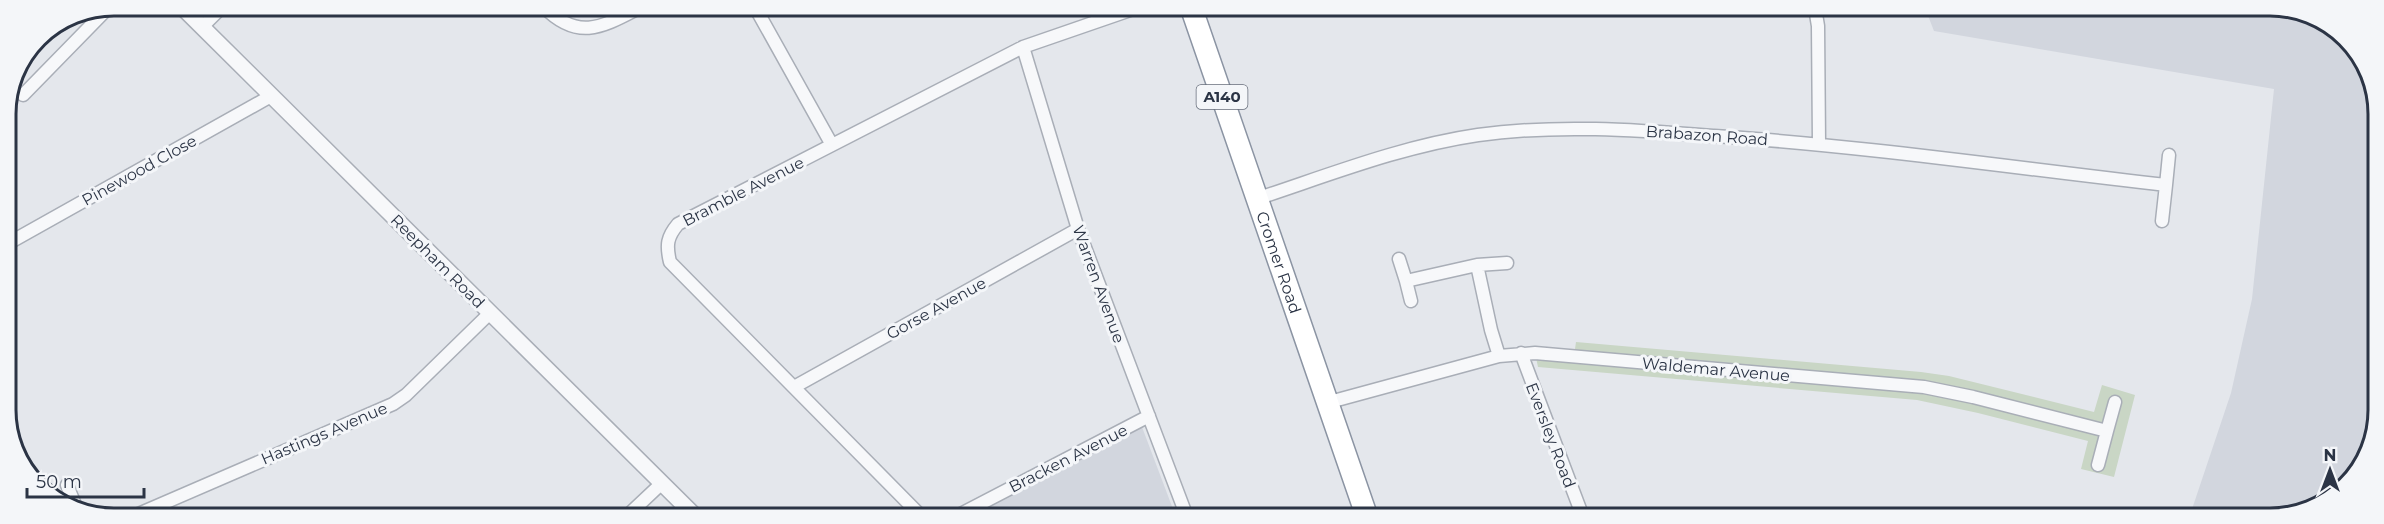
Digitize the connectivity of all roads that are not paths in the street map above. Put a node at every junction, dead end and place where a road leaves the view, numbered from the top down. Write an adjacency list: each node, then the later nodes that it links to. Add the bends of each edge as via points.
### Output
1 (191, 16): 10 (street, Reepham Road)
2 (213, 16): 10 (street)
3 (555, 16): 4 (street, via 576,28 590,29)
4 (625, 16)
5 (760, 16): 15 (street)
6 (1113, 16): 11 (street, Bramble Avenue)
7 (1194, 16): 18 (highway, Cromer Road / A140)
8 (1816, 16): 14 (street)
9 (99, 18): 12 (street)
10 (202, 27): 13 (street, Reepham Road)
11 (1023, 47): 15 (street, Bramble Avenue); 20 (street, Warren Avenue)
12 (23, 95)
13 (271, 96): 21 (street, Pinewood Close); 27 (street, Reepham Road)
14 (1819, 143): 17 (street, Brabazon Road); 18 (street, Brabazon Road, via 1607,128 1509,132 1438,142 1388,155)
15 (832, 145): 30 (street, Bramble Avenue, via 678,224 668,235 666,248 670,262)
16 (2169, 155): 17 (street)
17 (2166, 185): 19 (street)
18 (1256, 199): 32 (highway, Cromer Road / A140)
19 (2162, 221)
20 (1078, 229): 30 (street, Gorse Avenue); 33 (street, Warren Avenue)
21 (17, 239)
22 (1399, 259): 25 (street)
23 (1507, 263): 24 (street)
24 (1477, 265): 25 (street); 29 (street)
25 (1406, 281): 26 (street)
26 (1411, 301)
27 (490, 313): 36 (street, Reepham Road); 41 (street, Hastings Avenue, via 393,404)
28 (1521, 353): 29 (street, Waldemar Avenue); 34 (street, Waldemar Avenue, via 1924,387); 40 (street, Eversley Road)
29 (1499, 356): 32 (street, Waldemar Avenue)
30 (795, 387): 44 (street, Bramble Avenue)
31 (2115, 402): 34 (street)
32 (1326, 403): 39 (highway, Cromer Road / A140)
33 (1149, 416): 45 (street, Bracken Avenue); 46 (street, Warren Avenue)
34 (2107, 431): 35 (street)
35 (2098, 465)
36 (662, 483): 42 (street); 43 (street, Reepham Road)
37 (67, 485): 38 (street)
38 (72, 497)
39 (1363, 507)
40 (1579, 507)
41 (153, 508)
42 (636, 508)
43 (687, 508)
44 (913, 508)
45 (973, 508)
46 (1183, 508)

